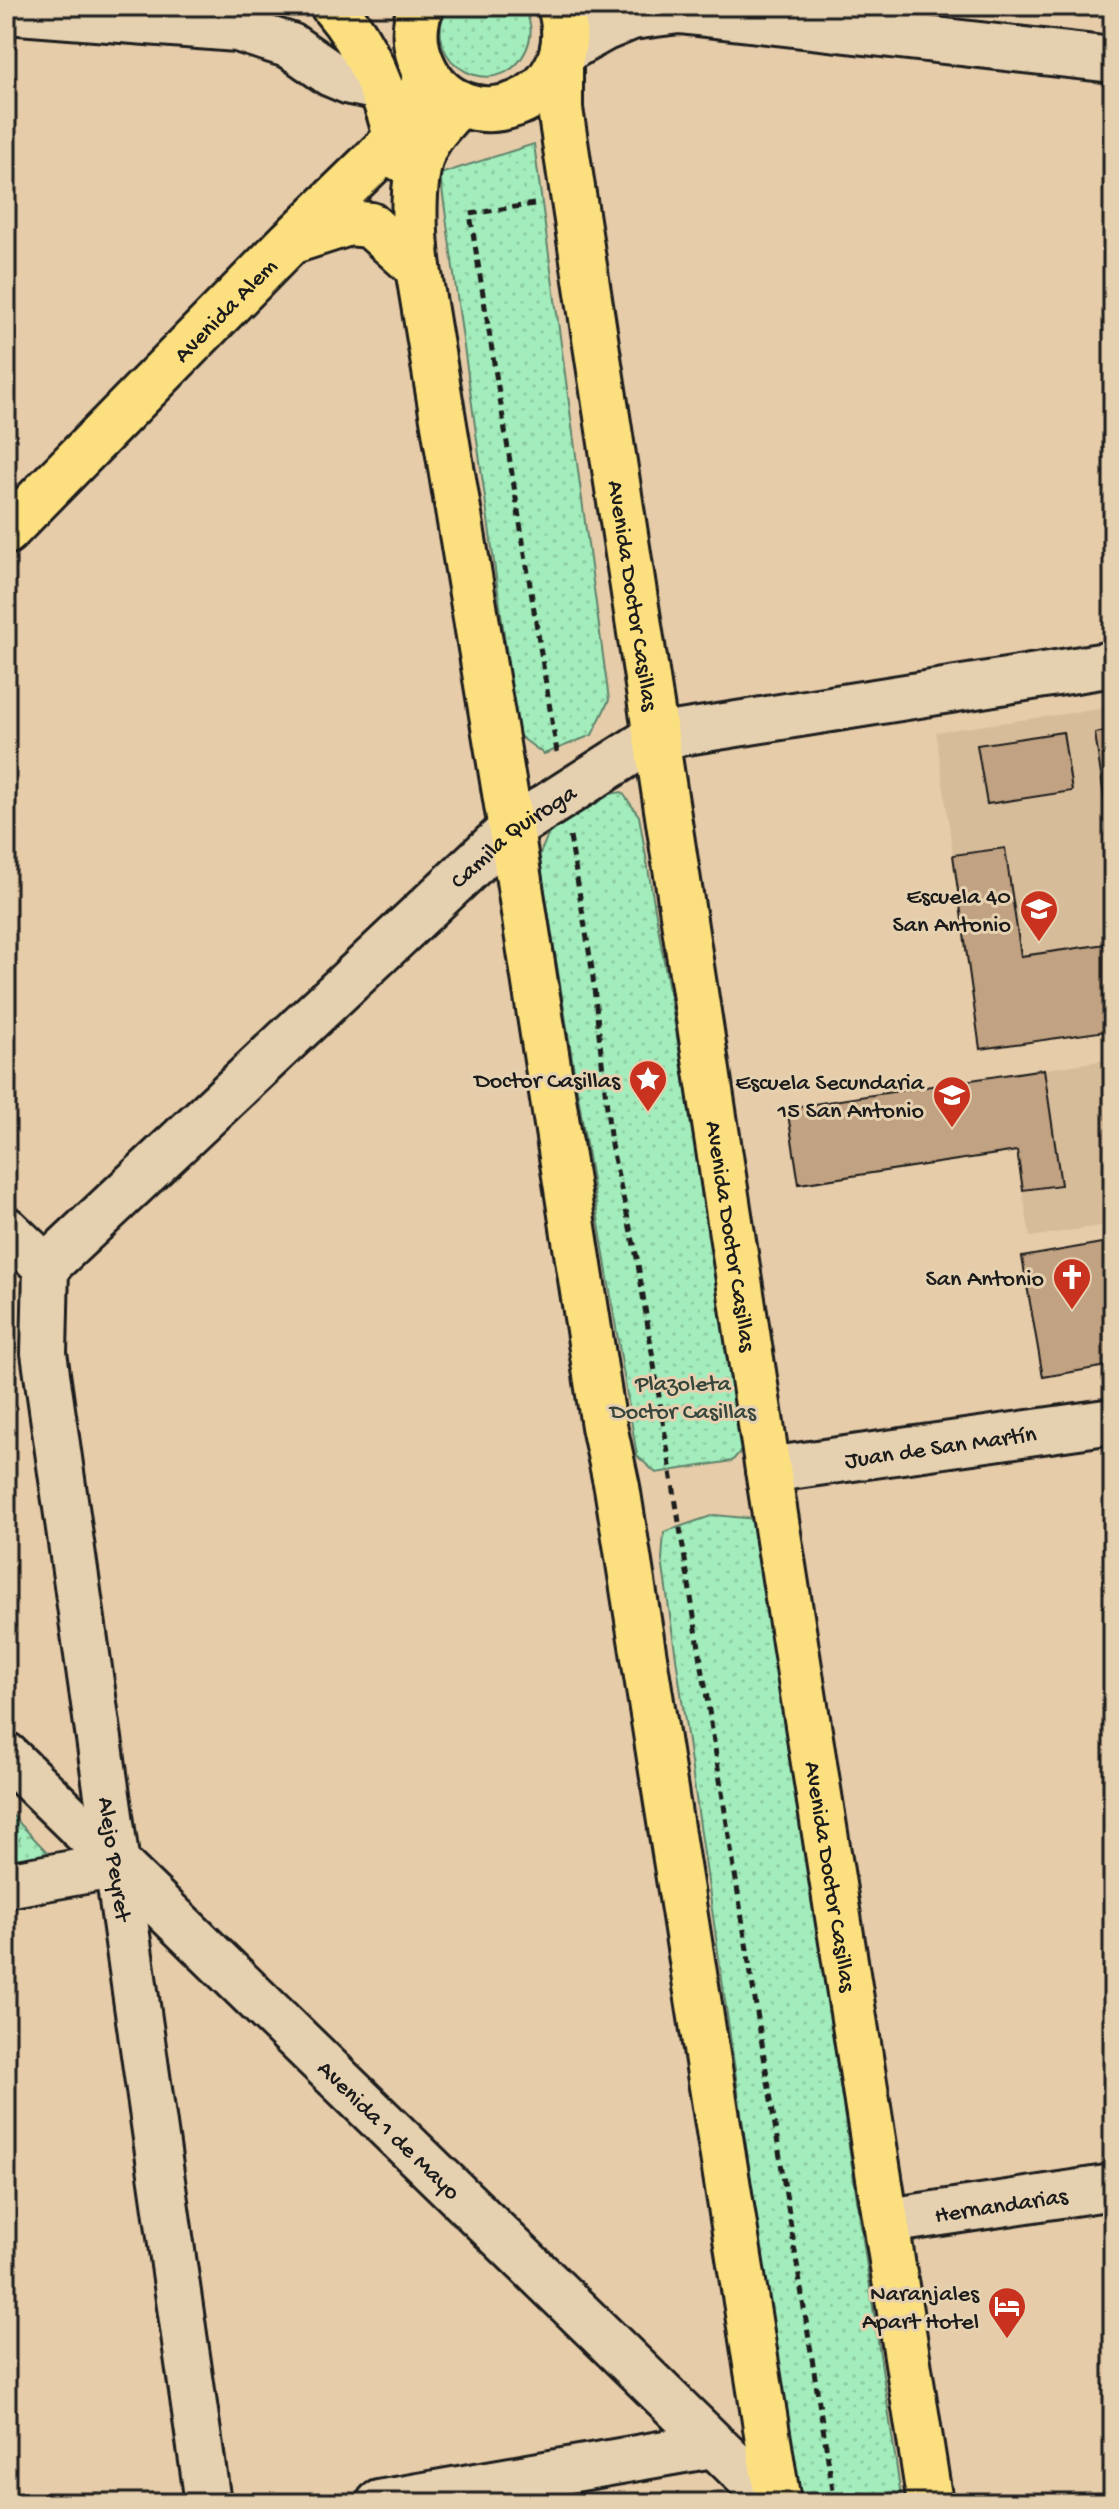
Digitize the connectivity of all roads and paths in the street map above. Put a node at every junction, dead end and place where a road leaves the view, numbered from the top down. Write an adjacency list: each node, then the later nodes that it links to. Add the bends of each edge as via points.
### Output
1 (333, 6): 8 (main road, via 353,30)
2 (421, 6): 7 (main road, via 415,36)
3 (560, 6): 5 (main road, Avenida Doctor Casillas, via 565,25)
4 (6, 11): 8 (street, via 237,29 291,46 350,82)
5 (562, 57): 6 (street, via 632,17 679,11); 9 (main road, via 547,84 529,99 506,108); 11 (main road, Avenida Doctor Casillas, via 560,109)
6 (1113, 60)
7 (427, 75): 9 (main road); 10 (main road, Avenida Alem)
8 (380, 88): 10 (main road)
9 (459, 103): 12 (main road, via 427,143 420,161)
10 (397, 138): 12 (main road); 13 (main road, Avenida Alem)
11 (574, 197): 17 (main road, Avenida Doctor Casillas); 18 (path, via 470,214)
12 (413, 224): 14 (main road)
13 (290, 242): 14 (main road, via 349,223 370,225); 15 (main road, Avenida Alem)
14 (418, 268): 19 (main road)
15 (6, 532)
16 (1113, 664): 17 (street, Camila Quiroga)
17 (655, 737): 18 (street, Camila Quiroga); 23 (main road, Avenida Doctor Casillas)
18 (564, 795): 19 (street, Camila Quiroga); 33 (path, via 592,969 611,1145 637,1258)
19 (511, 829): 21 (street, Camila Quiroga); 32 (main road)
20 (6, 1229): 21 (street)
21 (46, 1267): 25 (street, Alejo Peyret, via 44,1353)
22 (1113, 1421): 23 (street, Juan de San Martín)
23 (768, 1470): 28 (main road, Avenida Doctor Casillas)
24 (6, 1755): 25 (street, Avenida 1 de Mayo)
25 (118, 1865): 26 (street); 29 (street, Avenida 1 de Mayo); 30 (street, Alejo Peyret)
26 (6, 1885)
27 (1113, 2187): 28 (street, Hernandarias)
28 (888, 2221): 34 (main road, Avenida Doctor Casillas)
29 (712, 2445): 31 (street); 32 (street, Avenida 1 de Mayo)
30 (208, 2503)
31 (379, 2503)
32 (776, 2503)
33 (835, 2503)
34 (930, 2503)

